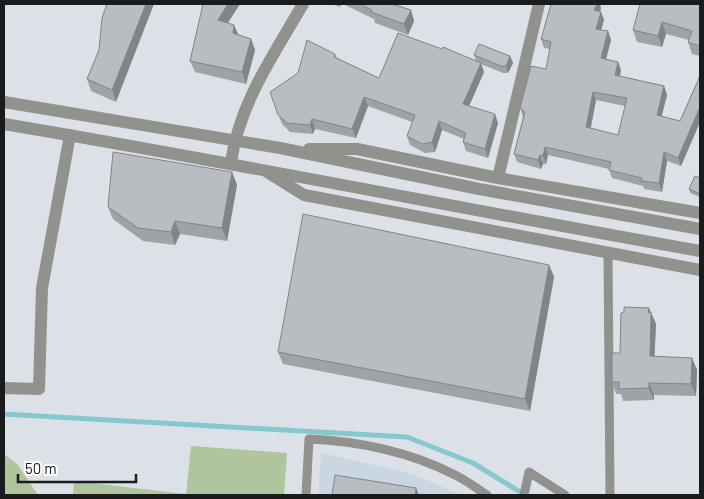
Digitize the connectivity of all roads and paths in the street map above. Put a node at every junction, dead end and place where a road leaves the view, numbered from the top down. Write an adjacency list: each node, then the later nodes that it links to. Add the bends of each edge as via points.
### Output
1 (303, 4): 6 (street, via 249,96)
2 (539, 4): 10 (street)
3 (4, 102): 6 (street)
4 (4, 124): 5 (street)
5 (70, 135): 8 (street); 16 (street, via 42,288 40,389)
6 (234, 140): 7 (street); 8 (street)
7 (280, 148): 10 (street, via 357,149); 12 (street, via 479,189)
8 (231, 162): 9 (street)
9 (258, 167): 13 (street, via 472,211); 14 (street, via 304,196)
10 (498, 178): 11 (street)
11 (700, 214)
12 (700, 229)
13 (700, 251)
14 (608, 254): 15 (street); 21 (lane)
15 (700, 270)
16 (4, 388)
17 (306, 495): 18 (lane, via 309,439 339,440 407,456 454,474)
18 (487, 495)
19 (524, 495): 20 (lane, via 529,472)
20 (565, 495)
21 (610, 495)

